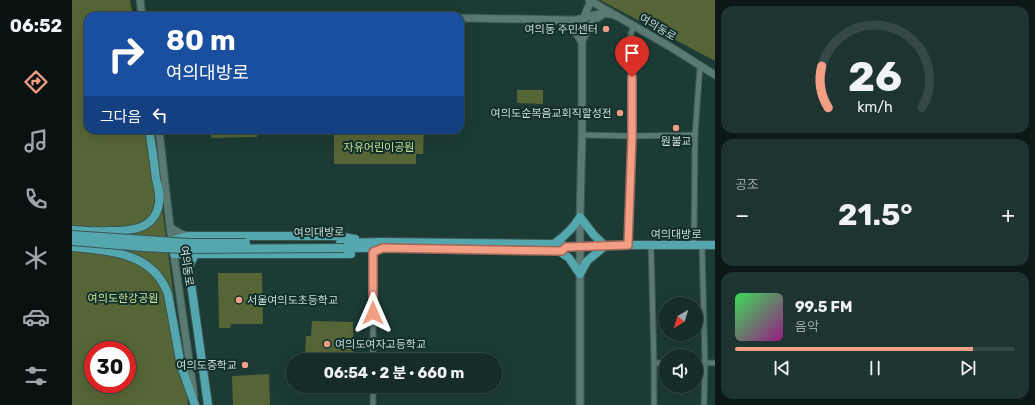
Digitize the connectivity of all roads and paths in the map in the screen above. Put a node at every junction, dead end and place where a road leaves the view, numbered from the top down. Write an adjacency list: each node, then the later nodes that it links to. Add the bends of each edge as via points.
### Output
1 (140, 0): 3 (street)
2 (590, 0): 4 (street, 여의동로); 7 (street)
3 (142, 12)
4 (614, 15): 7 (street, via 600,13); 8 (street, 여의동로); 9 (street, via 601,15 596,19)
5 (464, 18): 6 (street)
6 (554, 19): 7 (street); 9 (street, via 567,25)
7 (583, 19): 9 (street)
8 (634, 26): 10 (street, 여의동로); 16 (street)
9 (582, 43): 14 (street)
10 (700, 66): 11 (street, 여의동로); 15 (street)
11 (715, 75)
12 (150, 134): 19 (main road, via 159,202 158,209 150,221 131,231)
13 (159, 134): 18 (street, 여의동로)
14 (582, 135): 16 (street); 17 (street)
15 (695, 135): 16 (street); 28 (street)
16 (632, 136): 26 (street)
17 (580, 217): 25 (main road, via 575,226); 31 (main road, via 592,234); 33 (street)
18 (170, 228): 21 (street); 23 (street, 여의동로)
19 (72, 230)
20 (72, 235): 30 (main road, 여의대방로, bridge, via 189,242)
21 (189, 236): 23 (main road); 24 (main road, via 336,236)
22 (72, 241): 30 (main road, bridge, via 183,249)
23 (172, 242): 37 (street, 여의동로)
24 (375, 242): 25 (main road, 여의대방로); 30 (main road, 여의대방로)
25 (554, 244): 35 (main road, 여의대방로, via 561,244)
26 (628, 245): 27 (main road, 여의대방로); 31 (main road, 여의대방로)
27 (650, 245): 28 (main road, 여의대방로); 43 (street)
28 (698, 245): 29 (main road, 여의대방로); 41 (street)
29 (715, 245)
30 (342, 246): 34 (main road, 여의대방로)
31 (605, 246): 33 (main road, 여의대방로); 39 (main road, via 588,261)
32 (72, 247): 46 (main road, via 130,256 154,271 167,290 181,366)
33 (580, 247): 35 (main road, 여의대방로); 39 (street)
34 (383, 248): 35 (main road, 여의대방로); 36 (main road)
35 (563, 249): 39 (main road)
36 (373, 252): 38 (main road); 40 (street)
37 (174, 254): 38 (main road); 46 (street, 여의동로)
38 (195, 254): 47 (main road, via 189,269)
39 (580, 274): 49 (street)
40 (373, 353)
41 (704, 363): 42 (street); 51 (street)
42 (715, 363)
43 (654, 364): 44 (street); 50 (street)
44 (659, 364)
45 (373, 393): 48 (street)
46 (195, 405)
47 (208, 405)
48 (373, 405)
49 (580, 405)
50 (654, 405)
51 (704, 405)

